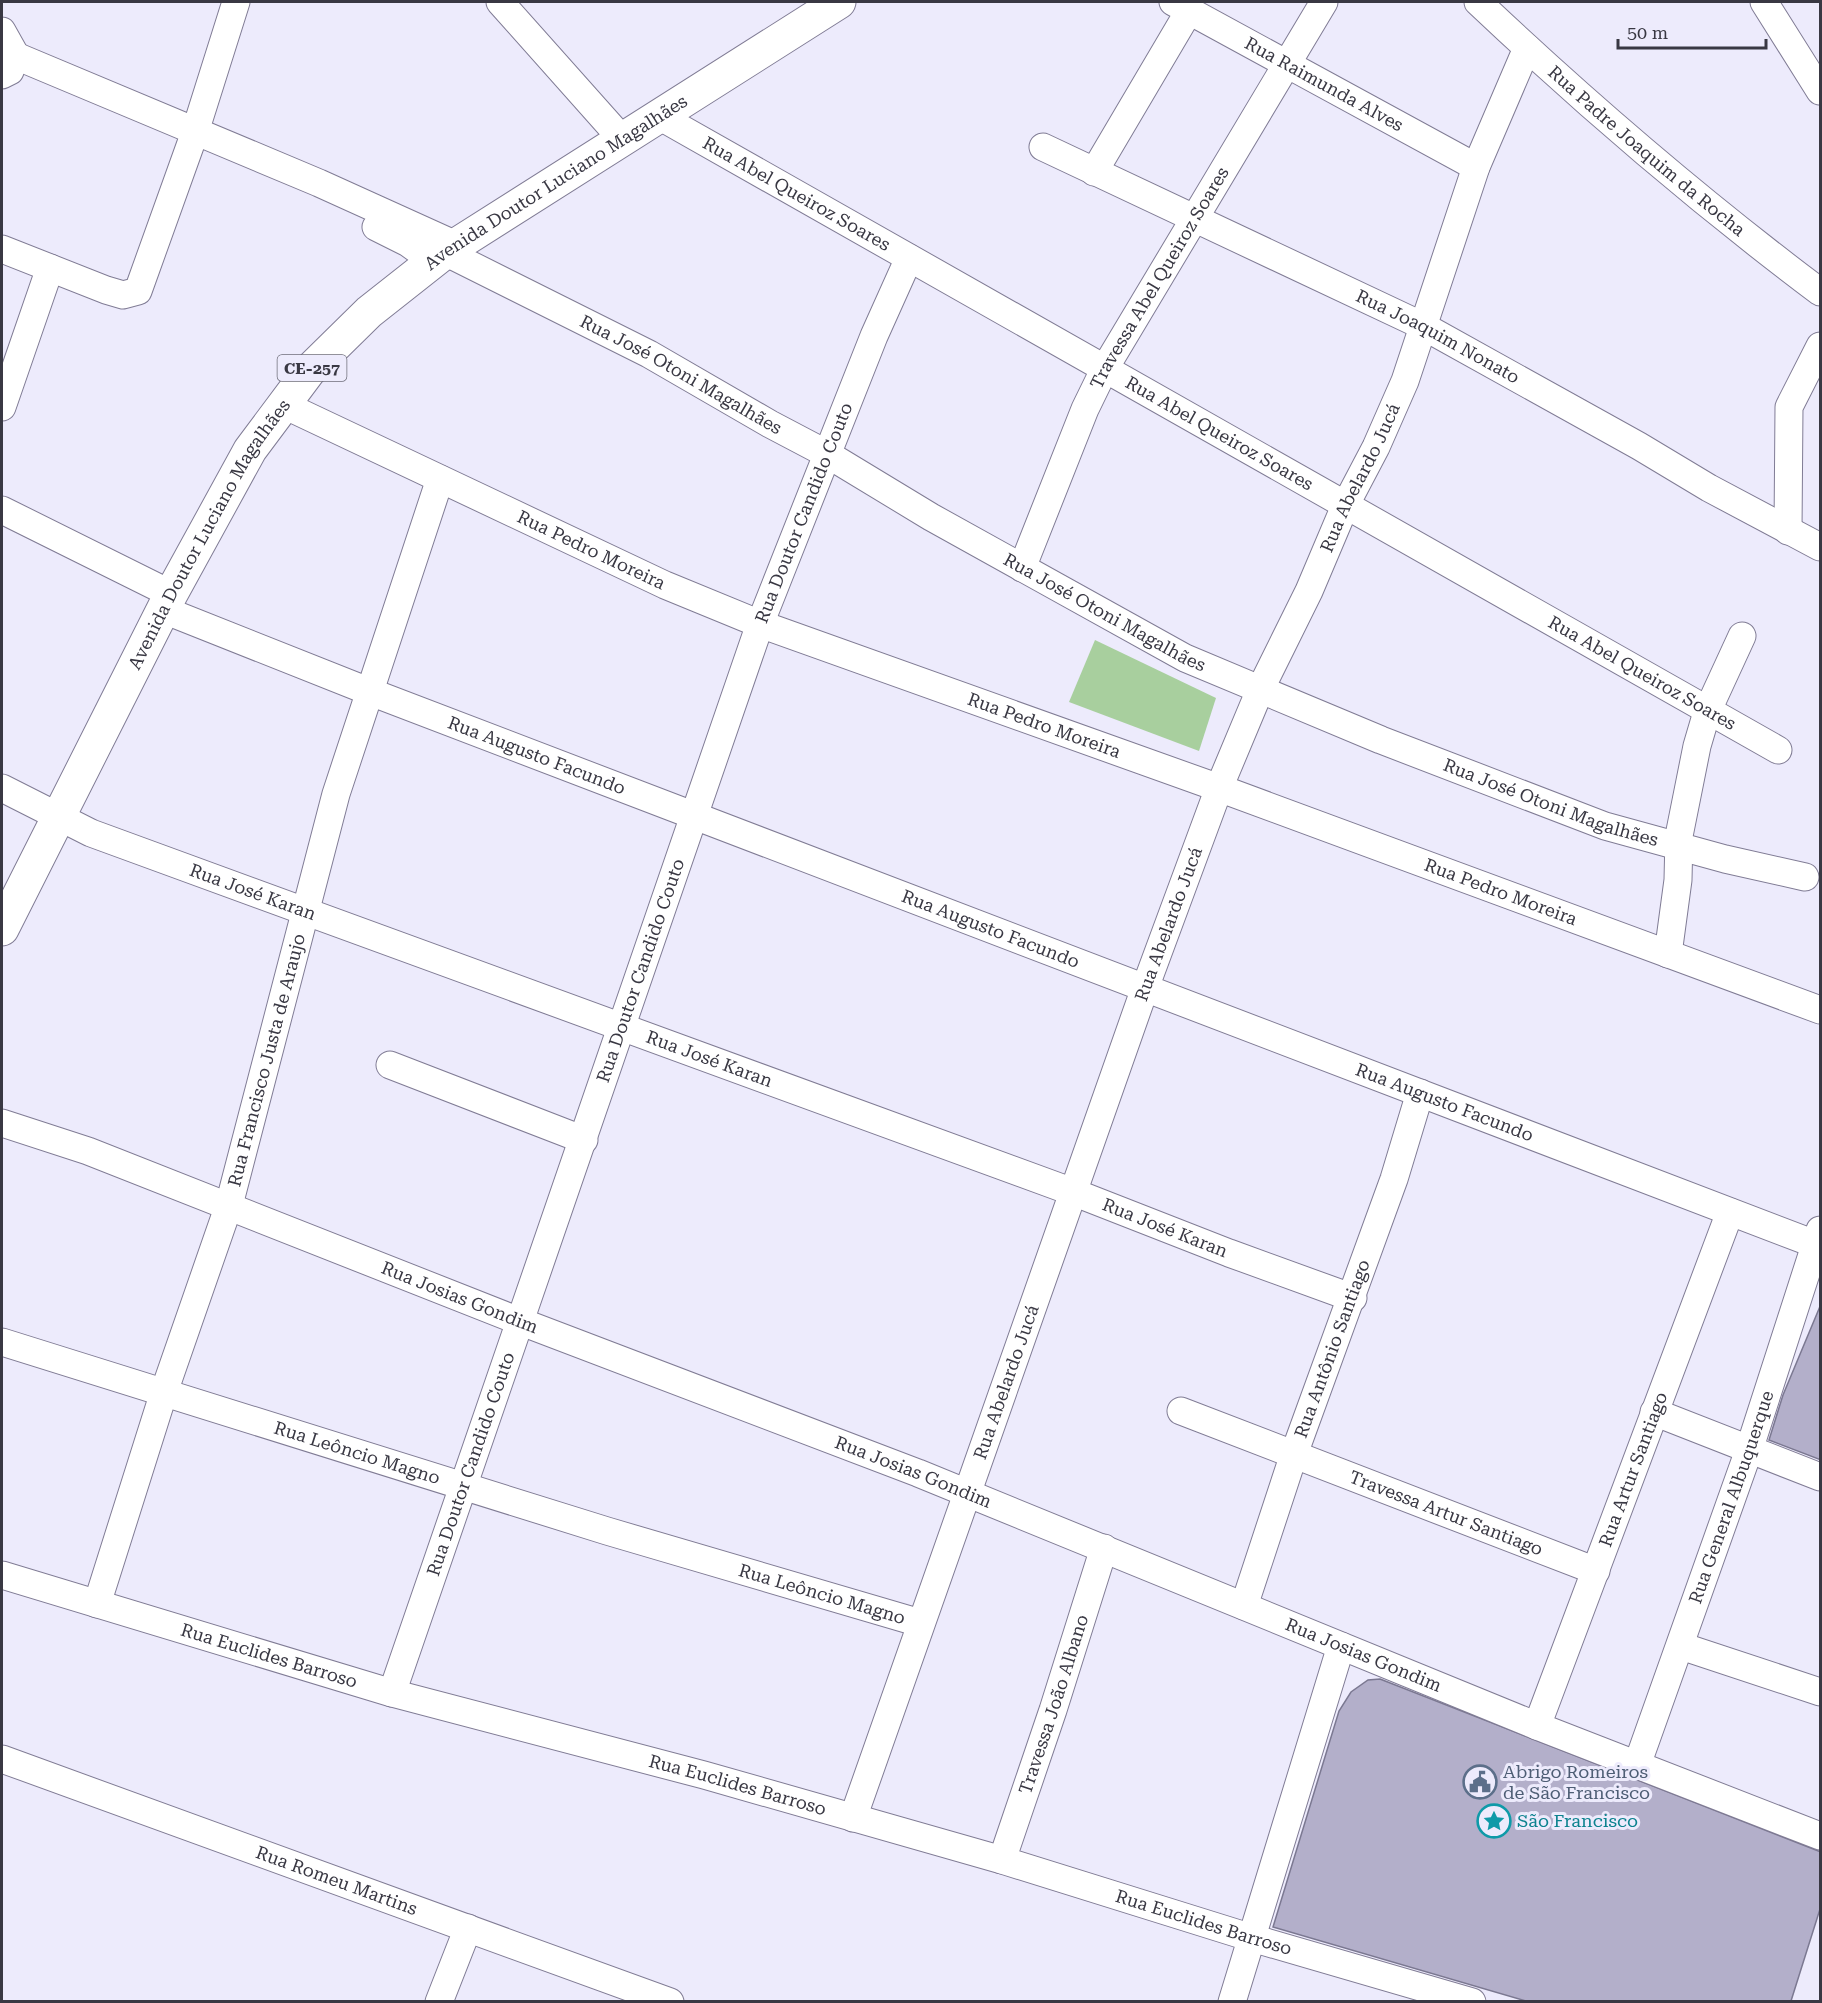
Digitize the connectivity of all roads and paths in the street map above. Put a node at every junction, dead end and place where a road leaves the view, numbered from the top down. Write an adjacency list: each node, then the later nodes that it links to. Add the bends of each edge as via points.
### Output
1 (236, 2): 14 (street)
2 (500, 2): 15 (street)
3 (839, 2): 13 (main road, Avenida Doutor Luciano Magalhães / CE-257)
4 (1324, 2): 10 (street, Travessa Abel Queiroz Soares)
5 (1478, 2): 9 (street, Rua Padre Joaquim da Rocha)
6 (1764, 2): 12 (street)
7 (1181, 6): 10 (street, Rua Raimunda Alves); 18 (street)
8 (2, 31): 11 (street)
9 (1527, 48): 17 (street, Rua Abelardo Jucá); 24 (street, Rua Padre Joaquim da Rocha, via 1625,138 1729,224)
10 (1286, 63): 17 (street, Rua Raimunda Alves); 19 (street, Travessa Abel Queiroz Soares)
11 (9, 68): 14 (street, Rua José Otoni Magalhães)
12 (1821, 91)
13 (659, 116): 15 (main road, Avenida Doutor Luciano Magalhães / CE-257); 22 (street, Rua Abel Queiroz Soares)
14 (193, 139): 21 (street, Rua José Otoni Magalhães, via 319,183); 23 (street, via 138,291 123,295)
15 (622, 139): 21 (main road, Avenida Doutor Luciano Magalhães / CE-257)
16 (1043, 147): 18 (street, Rua Joaquim Nonato)
17 (1476, 167): 25 (street, Rua Abelardo Jucá)
18 (1094, 171): 19 (street, Rua Joaquim Nonato)
19 (1195, 220): 25 (street, Rua Joaquim Nonato); 27 (street, Travessa Abel Queiroz Soares)
20 (2, 249): 23 (street)
21 (445, 253): 28 (main road, Avenida Doutor Luciano Magalhães / CE-257, via 369,312 309,371); 30 (street, Rua José Otoni Magalhães, via 649,354)
22 (909, 258): 27 (street, Rua Abel Queiroz Soares); 30 (street, Rua Doutor Candido Couto)
23 (50, 268): 29 (street)
24 (1821, 292)
25 (1423, 326): 32 (street, Rua Abelardo Jucá, via 1405,381); 34 (street, Rua Joaquim Nonato)
26 (1821, 346): 34 (street, via 1789,407)
27 (1105, 368): 32 (street, Rua Abel Queiroz Soares); 36 (street, Travessa Abel Queiroz Soares)
28 (282, 404): 31 (street, Rua Pedro Moreira); 37 (main road, Avenida Doutor Luciano Magalhães / CE-257, via 250,450)
29 (2, 407)
30 (827, 454): 36 (street, Rua José Otoni Magalhães, via 931,518); 38 (street, Rua Doutor Candido Couto)
31 (440, 478): 38 (street, Rua Pedro Moreira, via 665,585); 41 (street, Rua Francisco Justa de Araujo)
32 (1345, 506): 40 (street, Rua Abelardo Jucá); 42 (street, Rua Abel Queiroz Soares, via 1636,668)
33 (2, 510): 37 (street, Rua Augusto Facundo)
34 (1788, 531): 35 (street, Rua Joaquim Nonato)
35 (1821, 547)
36 (1022, 567): 40 (street, Rua José Otoni Magalhães, via 1185,658)
37 (167, 602): 41 (street, Rua Augusto Facundo); 47 (main road, Avenida Doutor Luciano Magalhães / CE-257)
38 (760, 624): 45 (street, Rua Pedro Moreira); 46 (street, Rua Doutor Candido Couto)
39 (1742, 636): 42 (street)
40 (1260, 690): 45 (street, Rua Abelardo Jucá); 48 (street, Rua José Otoni Magalhães, via 1534,800)
41 (368, 692): 46 (street, Rua Augusto Facundo); 50 (street, Rua Francisco Justa de Araujo)
42 (1707, 712): 43 (street, Rua Abel Queiroz Soares); 48 (street)
43 (1778, 750)
44 (2, 788): 47 (street, Rua José Karan)
45 (1219, 788): 52 (street, Rua Pedro Moreira); 53 (street, Rua Abelardo Jucá)
46 (693, 813): 53 (street, Rua Augusto Facundo); 55 (street, Rua Doutor Candido Couto)
47 (57, 818): 50 (street, Rua José Karan); 51 (main road, Avenida Doutor Luciano Magalhães / CE-257)
48 (1678, 845): 49 (street, Rua José Otoni Magalhães); 52 (street, via 1678,880)
49 (1805, 877)
50 (305, 912): 55 (street, Rua José Karan); 61 (street, Rua Francisco Justa de Araujo)
51 (2, 929)
52 (1668, 954): 54 (street, Rua Pedro Moreira)
53 (1145, 988): 57 (street, Rua Augusto Facundo); 60 (street, Rua Abelardo Jucá)
54 (1821, 1010)
55 (622, 1029): 59 (street, Rua Doutor Candido Couto); 60 (street, Rua José Karan)
56 (390, 1065): 59 (street)
57 (1420, 1093): 62 (street, Rua Augusto Facundo); 64 (street, Rua Antônio Santiago, via 1398,1170)
58 (2, 1123): 61 (street, Rua Josias Gondim)
59 (584, 1140): 65 (street, Rua Doutor Candido Couto)
60 (1073, 1192): 64 (street, Rua José Karan); 74 (street, Rua Abelardo Jucá)
61 (229, 1205): 65 (street, Rua Josias Gondim); 67 (street, Rua Francisco Justa de Araujo)
62 (1730, 1212): 63 (street, Rua Augusto Facundo); 69 (street, Rua Artur Santiago)
63 (1819, 1240): 70 (street, Rua General Albuquerque)
64 (1353, 1298): 71 (street, Rua Antônio Santiago)
65 (519, 1321): 73 (street, Rua Doutor Candido Couto); 74 (street, Rua Josias Gondim)
66 (2, 1342): 67 (street, Rua Leôncio Magno)
67 (164, 1392): 73 (street, Rua Leôncio Magno); 78 (street, Rua Francisco Justa de Araujo)
68 (1181, 1411): 71 (street, Travessa Artur Santiago)
69 (1654, 1412): 70 (street); 76 (street, Rua Artur Santiago)
70 (1749, 1450): 72 (street); 82 (street, Rua General Albuquerque)
71 (1294, 1454): 76 (street, Travessa Artur Santiago); 79 (street, Rua Antônio Santiago)
72 (1821, 1477)
73 (465, 1486): 80 (street, Rua Leôncio Magno); 84 (street, Rua Doutor Candido Couto)
74 (967, 1492): 75 (street, Rua Josias Gondim); 80 (street, Rua Abelardo Jucá)
75 (1104, 1548): 79 (street, Rua Josias Gondim); 90 (street, Travessa João Albano)
76 (1596, 1571): 85 (street, Rua Artur Santiago)
77 (2, 1575): 78 (street, Rua Euclides Barroso)
78 (97, 1604): 84 (street, Rua Euclides Barroso)
79 (1244, 1606): 81 (street, Rua Josias Gondim)
80 (921, 1623): 88 (street, Rua Abelardo Jucá)
81 (1341, 1646): 85 (street, Rua Josias Gondim); 92 (street)
82 (1681, 1646): 83 (street); 87 (street, Rua General Albuquerque)
83 (1821, 1692)
84 (392, 1693): 88 (street, Rua Euclides Barroso)
85 (1537, 1726): 87 (street, Rua Josias Gondim)
86 (2, 1759): 91 (street, Rua Romeu Martins)
87 (1637, 1765): 89 (street, Rua Josias Gondim)
88 (853, 1818): 90 (street, Rua Euclides Barroso)
89 (1821, 1836)
90 (1002, 1860): 92 (street, Rua Euclides Barroso)
91 (468, 1928): 93 (street); 94 (street, Rua Romeu Martins)
92 (1252, 1938): 95 (street); 96 (street, Rua Euclides Barroso)
93 (439, 2001)
94 (670, 2001)
95 (1232, 2001)
96 (1472, 2001)

